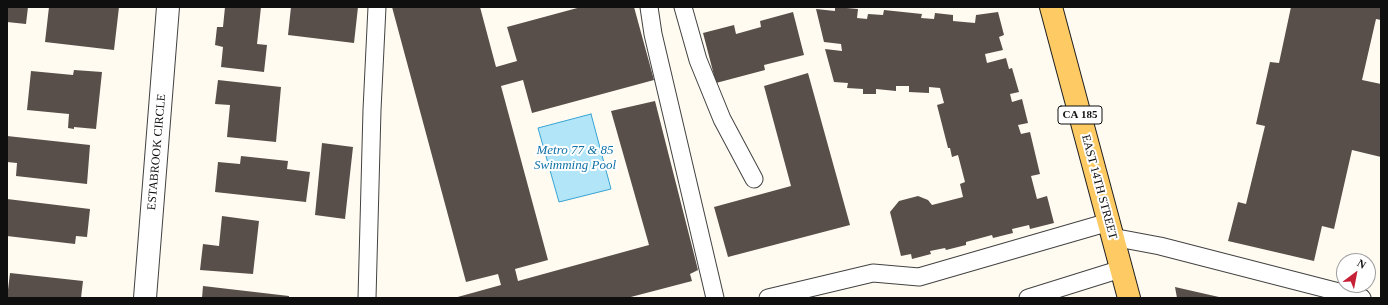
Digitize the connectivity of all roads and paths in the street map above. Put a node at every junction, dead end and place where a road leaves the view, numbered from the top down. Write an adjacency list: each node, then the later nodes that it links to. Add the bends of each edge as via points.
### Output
1 (168, 7): 10 (street, ESTABROOK CIRCLE)
2 (377, 7): 11 (lane)
3 (649, 7): 12 (lane, via 653,34)
4 (683, 7): 6 (lane, via 698,60 722,119)
5 (1051, 7): 7 (main road, EAST 14TH STREET / CA 185)
6 (754, 179)
7 (1110, 229): 8 (main road, EAST 14TH STREET / CA 185); 13 (lane, via 919,277 872,273); 16 (lane, via 1160,246)
8 (1121, 269): 9 (lane); 15 (main road, EAST 14TH STREET / CA 185)
9 (1044, 295): 14 (lane)
10 (145, 298)
11 (367, 298)
12 (715, 298)
13 (768, 298)
14 (1028, 298)
15 (1129, 298)
16 (1362, 298)

